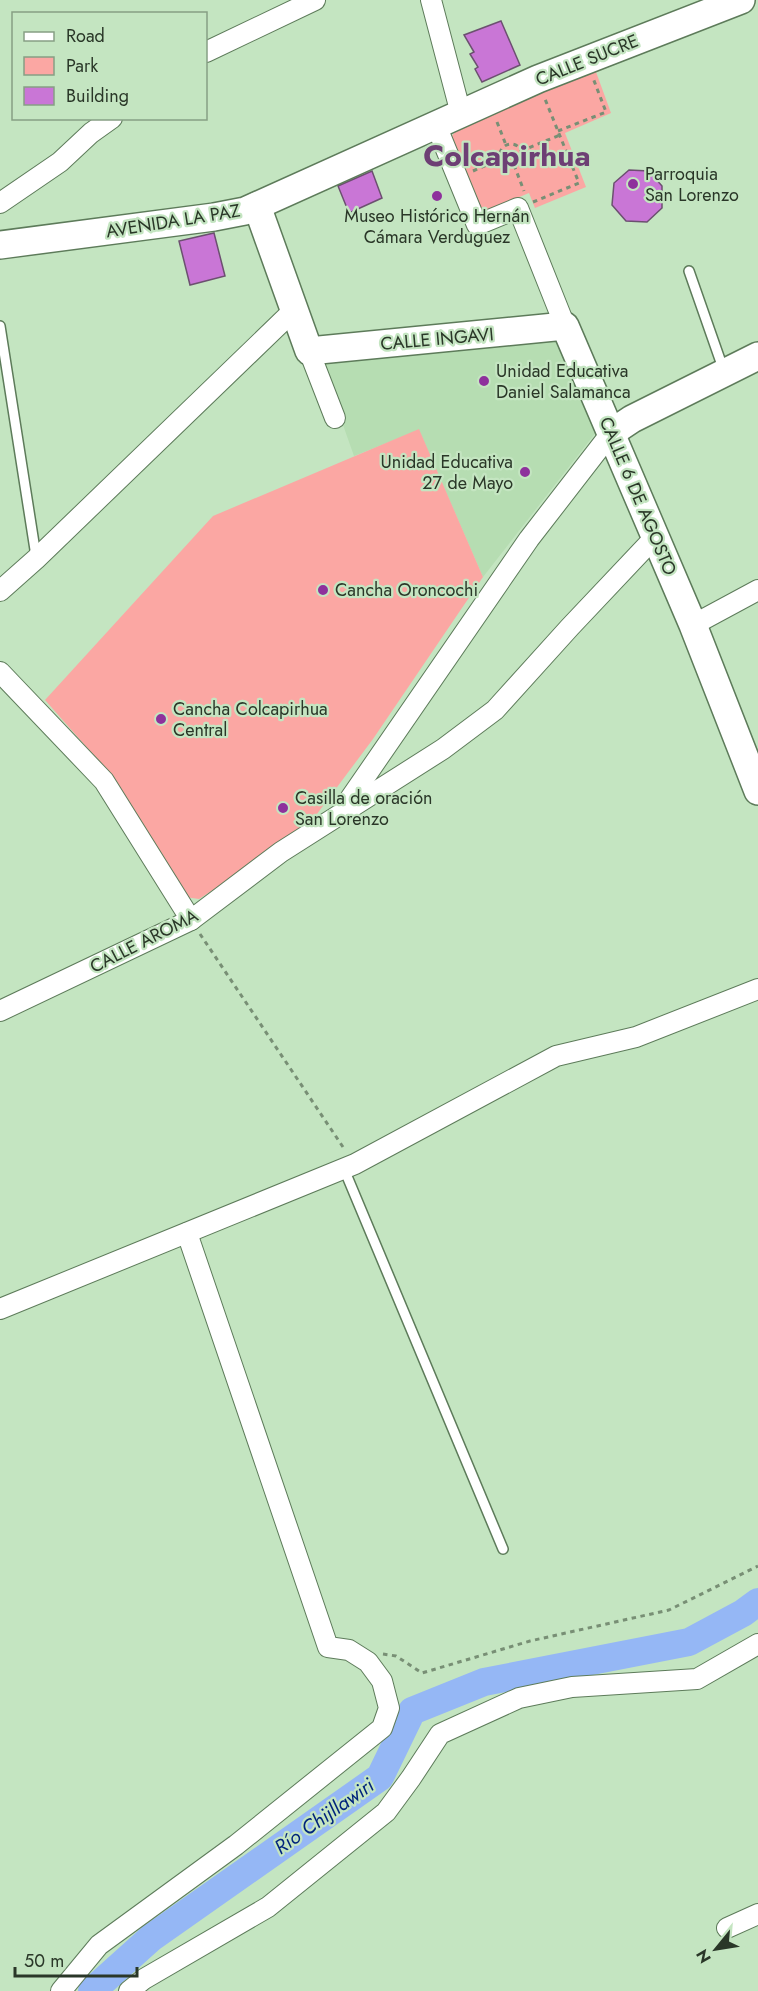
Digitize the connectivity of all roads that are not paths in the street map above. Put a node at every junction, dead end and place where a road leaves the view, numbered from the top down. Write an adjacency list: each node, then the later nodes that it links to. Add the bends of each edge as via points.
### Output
1 (315, 0): 4 (street)
2 (431, 0): 5 (street)
3 (741, 0): 5 (main road, CALLE SUCRE, via 590,57)
4 (207, 52)
5 (461, 114): 7 (main road, CALLE SUCRE)
6 (109, 120): 8 (street, via 60,162)
7 (436, 125): 9 (main road, AVENIDA LA PAZ); 13 (street, CALLE 6 DE AGOSTO, via 477,225 518,208)
8 (0, 203)
9 (257, 206): 10 (main road, AVENIDA LA PAZ, via 214,218); 12 (main road)
10 (0, 245)
11 (688, 271): 17 (lane)
12 (294, 310): 15 (main road); 21 (street)
13 (565, 326): 15 (main road, CALLE INGAVI); 19 (main road, CALLE 6 DE AGOSTO)
14 (0, 327): 21 (lane)
15 (309, 351): 18 (street)
16 (758, 356): 17 (main road)
17 (724, 373): 19 (main road)
18 (335, 418)
19 (610, 433): 20 (main road, CALLE 6 DE AGOSTO); 27 (street, via 529,539)
20 (655, 537): 24 (main road, CALLE 6 DE AGOSTO); 27 (street, CALLE AROMA, via 495,710 443,749)
21 (36, 559): 23 (street)
22 (758, 590): 24 (street)
23 (0, 591)
24 (693, 625): 26 (main road, CALLE 6 DE AGOSTO)
25 (0, 672): 28 (street, via 104,781)
26 (758, 791)
27 (338, 816): 28 (street, CALLE AROMA, via 281,852)
28 (191, 920): 30 (street, CALLE AROMA)
29 (758, 989): 31 (street, via 636,1037 556,1056)
30 (0, 1011)
31 (349, 1167): 32 (street); 34 (lane)
32 (187, 1233): 33 (street); 38 (street, via 328,1647 349,1650 368,1662 382,1681 389,1708 382,1728 236,1845 99,1945)
33 (0, 1309)
34 (503, 1549)
35 (758, 1644): 39 (street, via 697,1679 572,1687 519,1698 440,1734 386,1812 268,1907)
36 (758, 1914): 37 (street)
37 (727, 1928)
38 (62, 1991)
39 (129, 1991)

